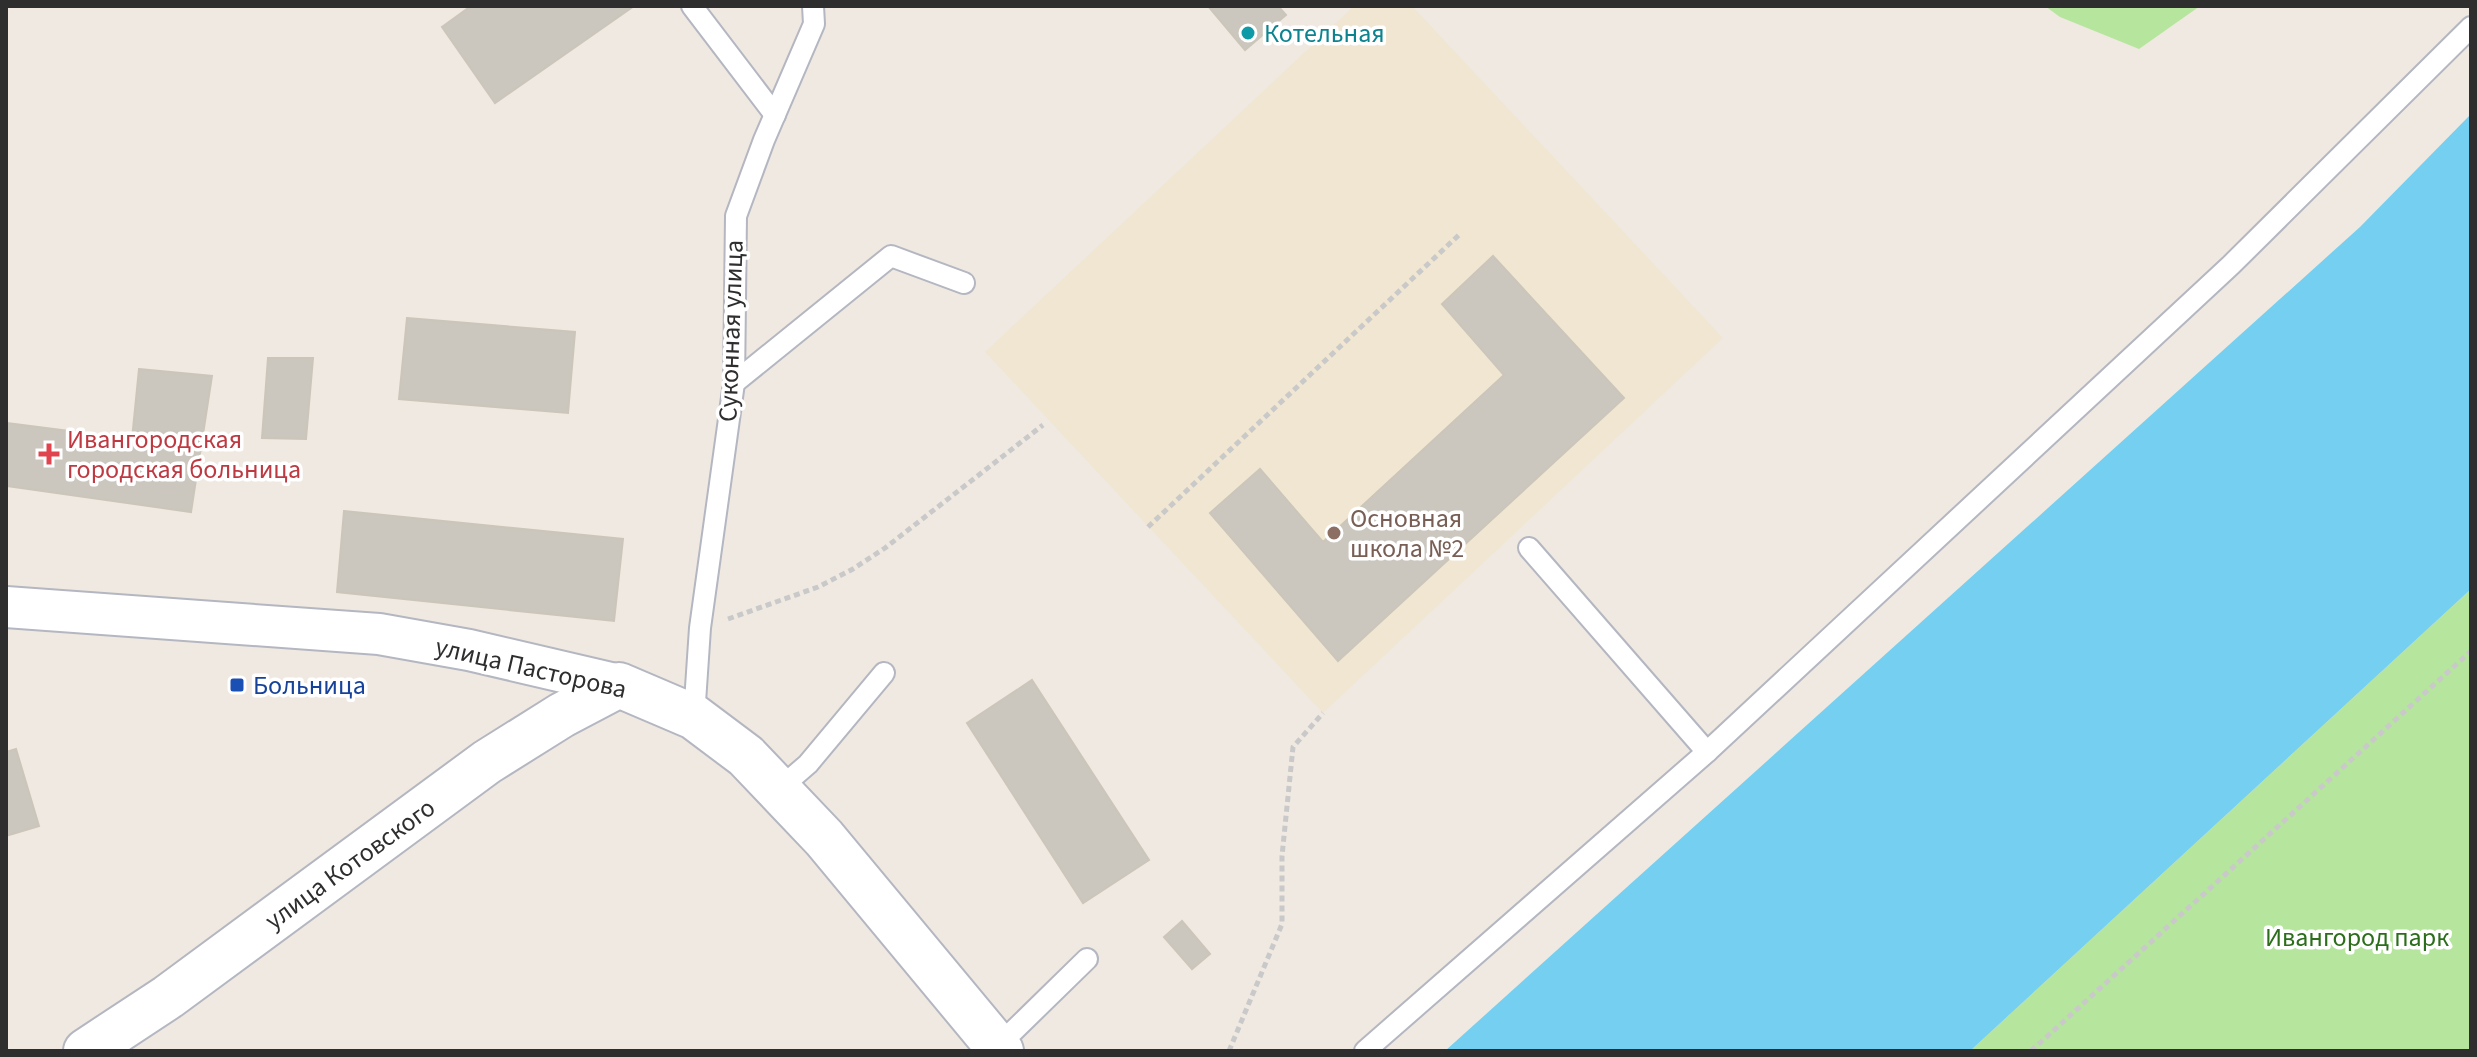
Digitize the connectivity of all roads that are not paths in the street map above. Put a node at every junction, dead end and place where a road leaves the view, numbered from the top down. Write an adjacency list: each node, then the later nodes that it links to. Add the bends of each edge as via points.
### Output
1 (692, 6): 4 (lane)
2 (813, 6): 4 (lane, Суконная улица, via 814,24)
3 (2471, 27): 12 (lane, via 2231,265)
4 (775, 115): 6 (lane, Суконная улица, via 736,216)
5 (964, 283): 6 (lane, via 891,256)
6 (734, 383): 11 (lane, Суконная улица, via 700,628)
7 (1529, 548): 12 (lane)
8 (6, 607): 10 (street, улица Пасторова, via 379,634)
9 (884, 673): 13 (lane, via 808,764)
10 (619, 685): 11 (street, улица Пасторова); 16 (street, улица Котовского, via 487,762 168,997)
11 (694, 717): 13 (street, улица Пасторова, via 746,756)
12 (1707, 752): 17 (lane)
13 (778, 790): 15 (street, улица Пасторова)
14 (1087, 959): 15 (lane)
15 (1000, 1048)
16 (86, 1051)
17 (1365, 1051)

